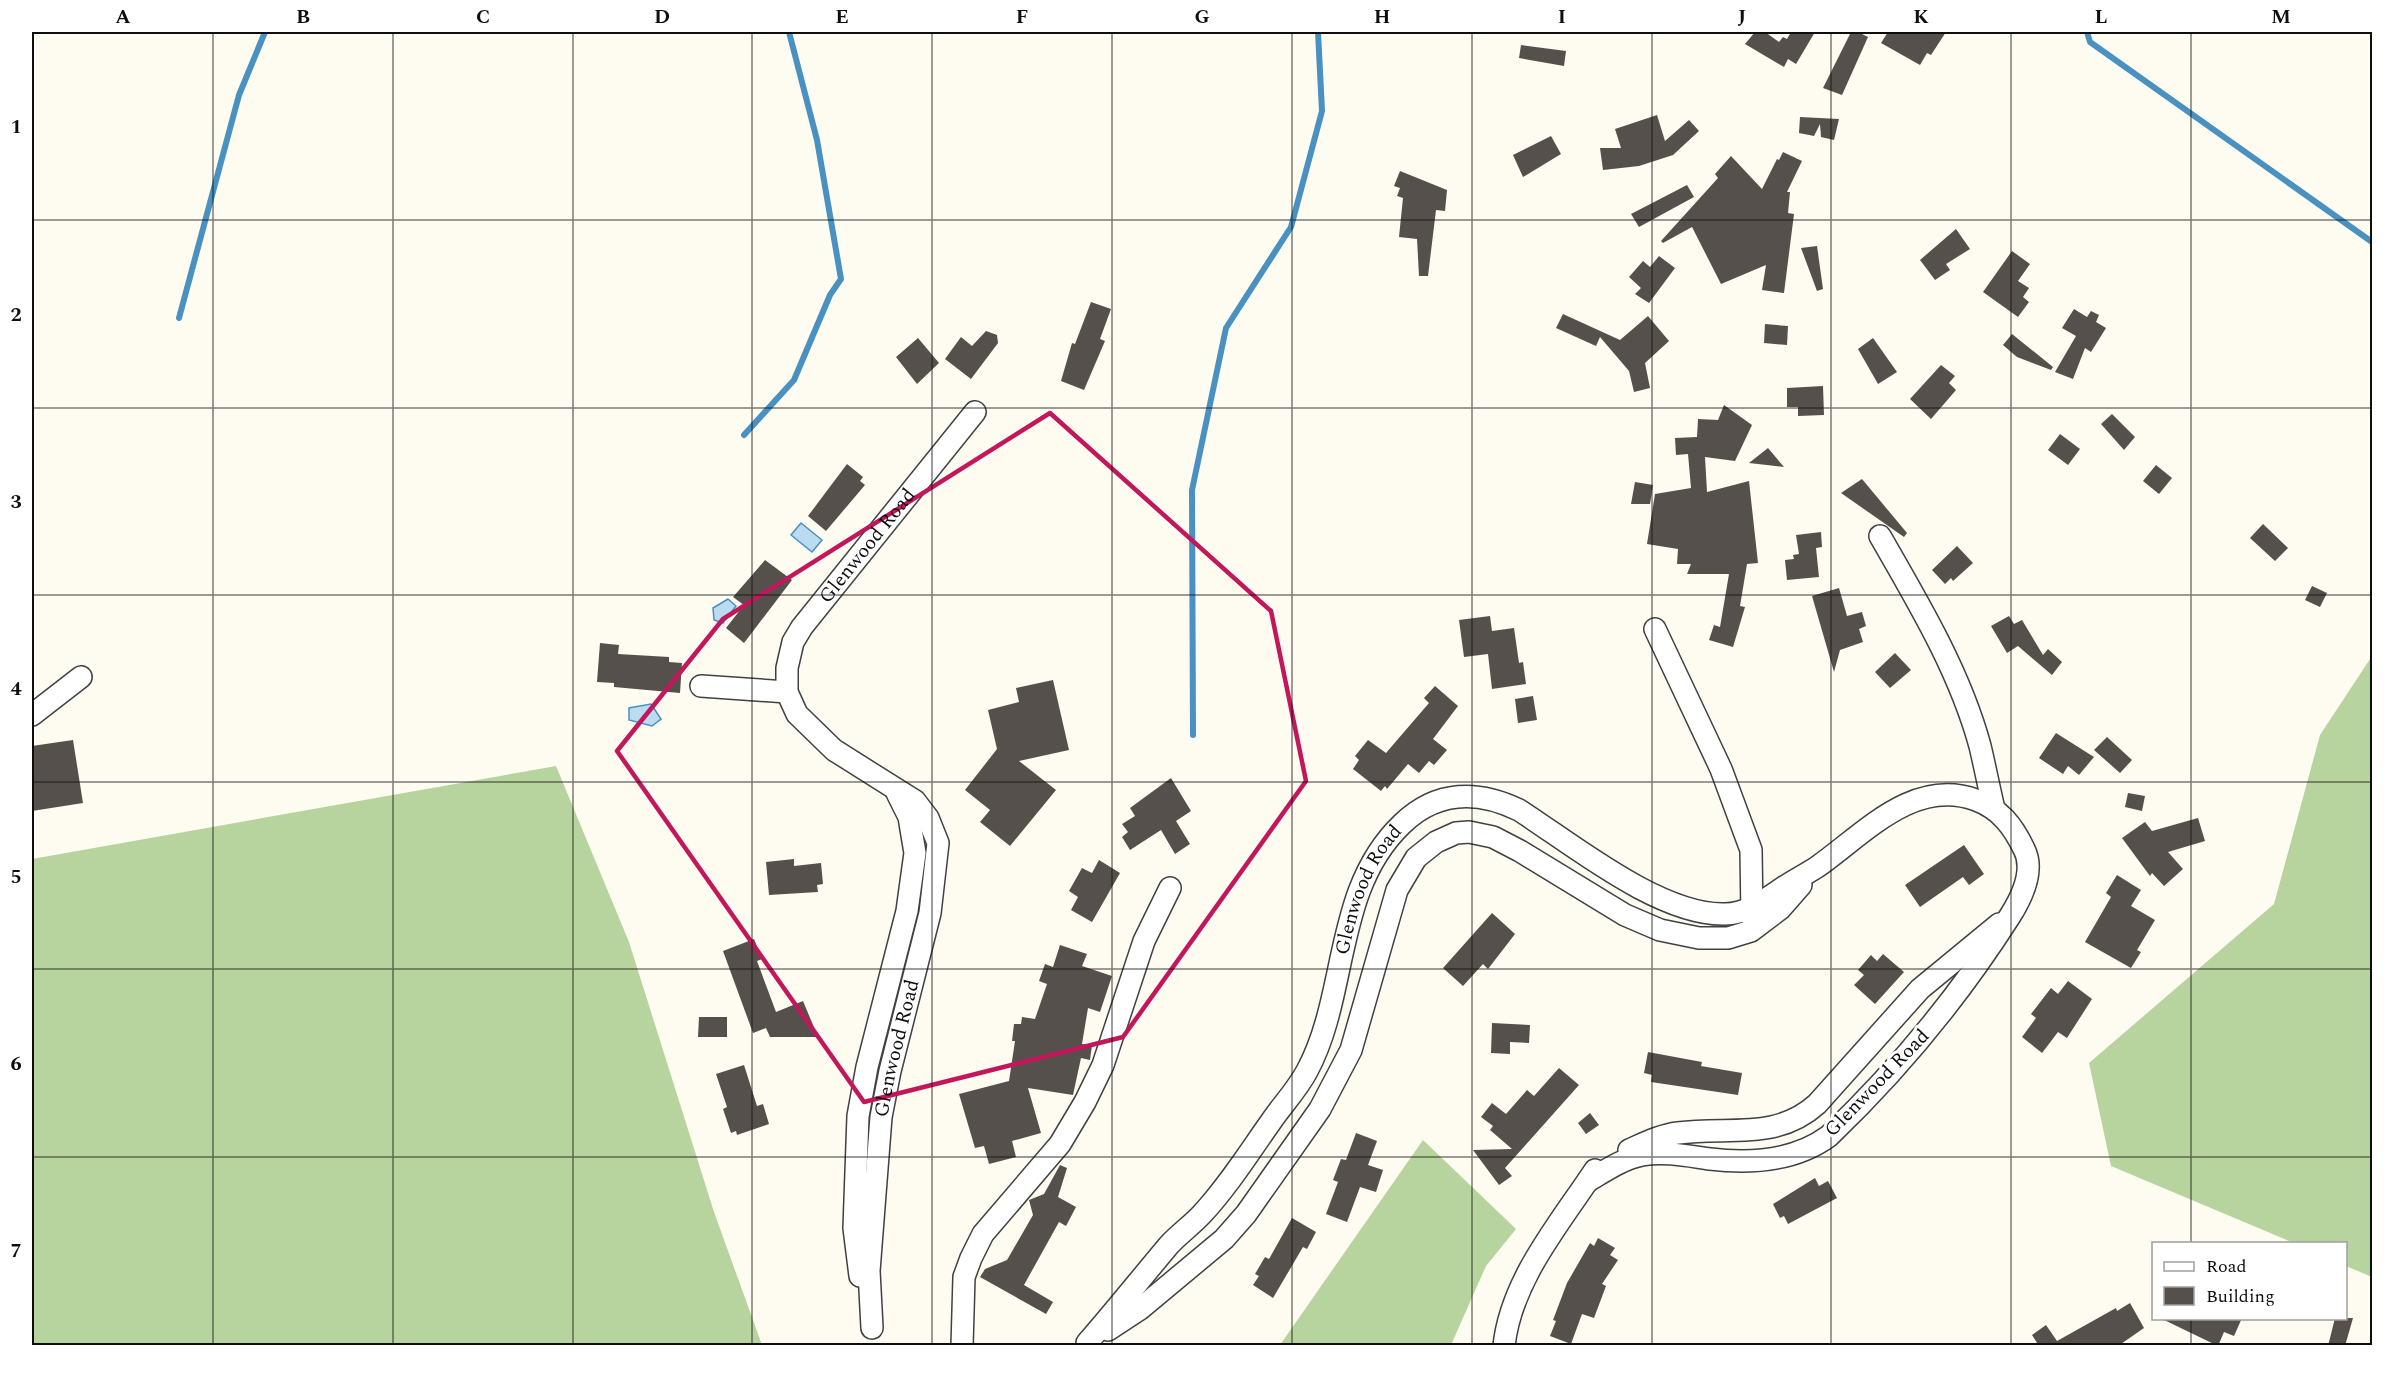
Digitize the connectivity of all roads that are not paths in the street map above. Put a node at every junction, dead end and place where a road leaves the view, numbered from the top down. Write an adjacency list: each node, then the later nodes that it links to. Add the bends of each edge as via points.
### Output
1 (975, 412): 6 (street, Glenwood Road, via 802,627 790,653)
2 (1880, 536): 8 (street, via 1916,598 1962,697 1980,744)
3 (1655, 629): 11 (street, via 1721,769 1751,850)
4 (81, 677): 7 (street)
5 (701, 686): 6 (street)
6 (787, 692): 15 (street, Glenwood Road, via 797,714 817,736 915,801 928,818 938,843 930,913 881,1117 869,1271)
7 (32, 715)
8 (1994, 809): 9 (street, Glenwood Road, via 1956,794 1914,801 1875,822); 12 (street, Glenwood Road, via 2013,827 2028,858 2025,884)
9 (1817, 867): 11 (street, Glenwood Road); 13 (street, Glenwood Road, via 1780,909)
10 (1170, 888): 17 (street, via 1143,941 1102,1065 1085,1102 1059,1144 983,1234 971,1258 964,1277)
11 (1752, 907): 13 (street); 16 (street, Glenwood Road, via 1723,914 1690,909 1667,900 1635,885 1500,801 1449,796 1414,814 1382,847 1364,879 1307,1071 1221,1193 1171,1243)
12 (2011, 914): 14 (street, Glenwood Road, via 1920,989 1801,1118 1773,1128 1664,1136 1604,1162); 14 (street, Glenwood Road, via 1944,1012 1818,1144 1792,1155 1756,1161 1641,1155)
13 (1751, 932): 16 (street, Glenwood Road, via 1712,939 1660,930 1626,915 1505,842 1469,832 1436,842 1416,858 1397,890 1351,1050 1314,1118 1246,1214 1217,1247 1140,1309)
14 (1588, 1181): 18 (street, Glenwood Road, via 1550,1235 1525,1282 1514,1304)
15 (874, 1337)
16 (1086, 1344)
17 (962, 1346)
18 (1504, 1346)

